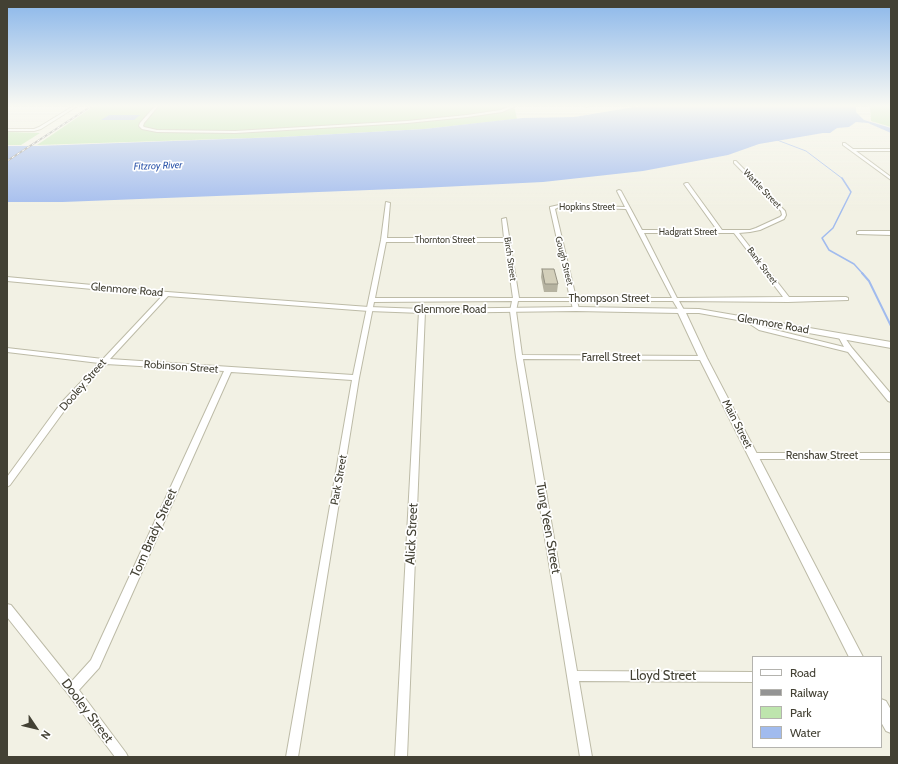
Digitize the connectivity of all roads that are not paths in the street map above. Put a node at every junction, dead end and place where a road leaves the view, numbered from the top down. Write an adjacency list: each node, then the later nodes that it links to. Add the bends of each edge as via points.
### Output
1 (844, 144): 2 (street)
2 (852, 150): 3 (street); 5 (street)
3 (891, 150)
4 (735, 162): 14 (street, Wattle Street, via 784,215 758,229)
5 (891, 179)
6 (686, 184): 13 (street)
7 (618, 191): 9 (street, Main Street)
8 (388, 203): 17 (street, Park Street)
9 (627, 208): 10 (street, Hopkins Street, via 559,206 552,208); 12 (street, Main Street)
10 (552, 212): 22 (street, Gough Street)
11 (504, 219): 18 (street, Birch Street)
12 (641, 232): 13 (street, Hadgratt Street); 25 (street, Main Street)
13 (721, 232): 14 (street, Hadgratt Street)
14 (736, 232): 26 (street, Bank Street)
15 (891, 232): 16 (street)
16 (859, 233)
17 (384, 240): 18 (street, Thornton Street); 24 (street, Park Street)
18 (507, 240): 21 (street, Birch Street)
19 (7, 279): 20 (street, Glenmore Road)
20 (167, 294): 27 (street, Glenmore Road); 39 (street, Dooley Street)
21 (516, 299): 22 (street, Thompson Street); 24 (street, Thompson Street); 31 (street, Tung Yeen Street)
22 (574, 299): 25 (street, Thompson Street); 28 (street, Gough Street)
23 (846, 299): 26 (street, Thompson Street)
24 (371, 300): 27 (street, Park Street)
25 (676, 300): 26 (street, Thompson Street); 29 (street, Main Street)
26 (788, 300)
27 (369, 309): 30 (street, Glenmore Road); 41 (street, Park Street)
28 (576, 309): 29 (street, Glenmore Road); 31 (street, Glenmore Road)
29 (681, 310): 32 (street, Glenmore Road, via 704,311); 38 (street, Main Street)
30 (422, 311): 31 (street, Glenmore Road); 55 (street, Alick Street)
31 (513, 311): 37 (street, Tung Yeen Street)
32 (746, 319): 33 (street, Glenmore Road); 36 (street, via 761,328)
33 (841, 336): 34 (street, Glenmore Road); 36 (street)
34 (891, 345)
35 (7, 350): 39 (street, Robinson Street)
36 (850, 350): 42 (street)
37 (519, 357): 38 (street, Farrell Street); 48 (street, Tung Yeen Street)
38 (703, 358): 43 (street, Main Street)
39 (103, 362): 40 (street, Robinson Street); 45 (street, Dooley Street, via 64,405)
40 (228, 370): 41 (street, Robinson Street); 50 (street, Tom Brady Street, via 95,664)
41 (356, 378): 54 (street, Park Street)
42 (891, 399)
43 (753, 456): 44 (street, Renshaw Street); 47 (street, Main Street)
44 (891, 456)
45 (7, 484)
46 (7, 609): 50 (street, Dooley Street)
47 (855, 656)
48 (573, 676): 49 (street, Lloyd Street); 56 (street, Tung Yeen Street)
49 (752, 677)
50 (72, 690): 53 (street, Dooley Street)
51 (882, 708): 52 (street)
52 (891, 726)
53 (122, 757)
54 (292, 757)
55 (401, 757)
56 (586, 757)

